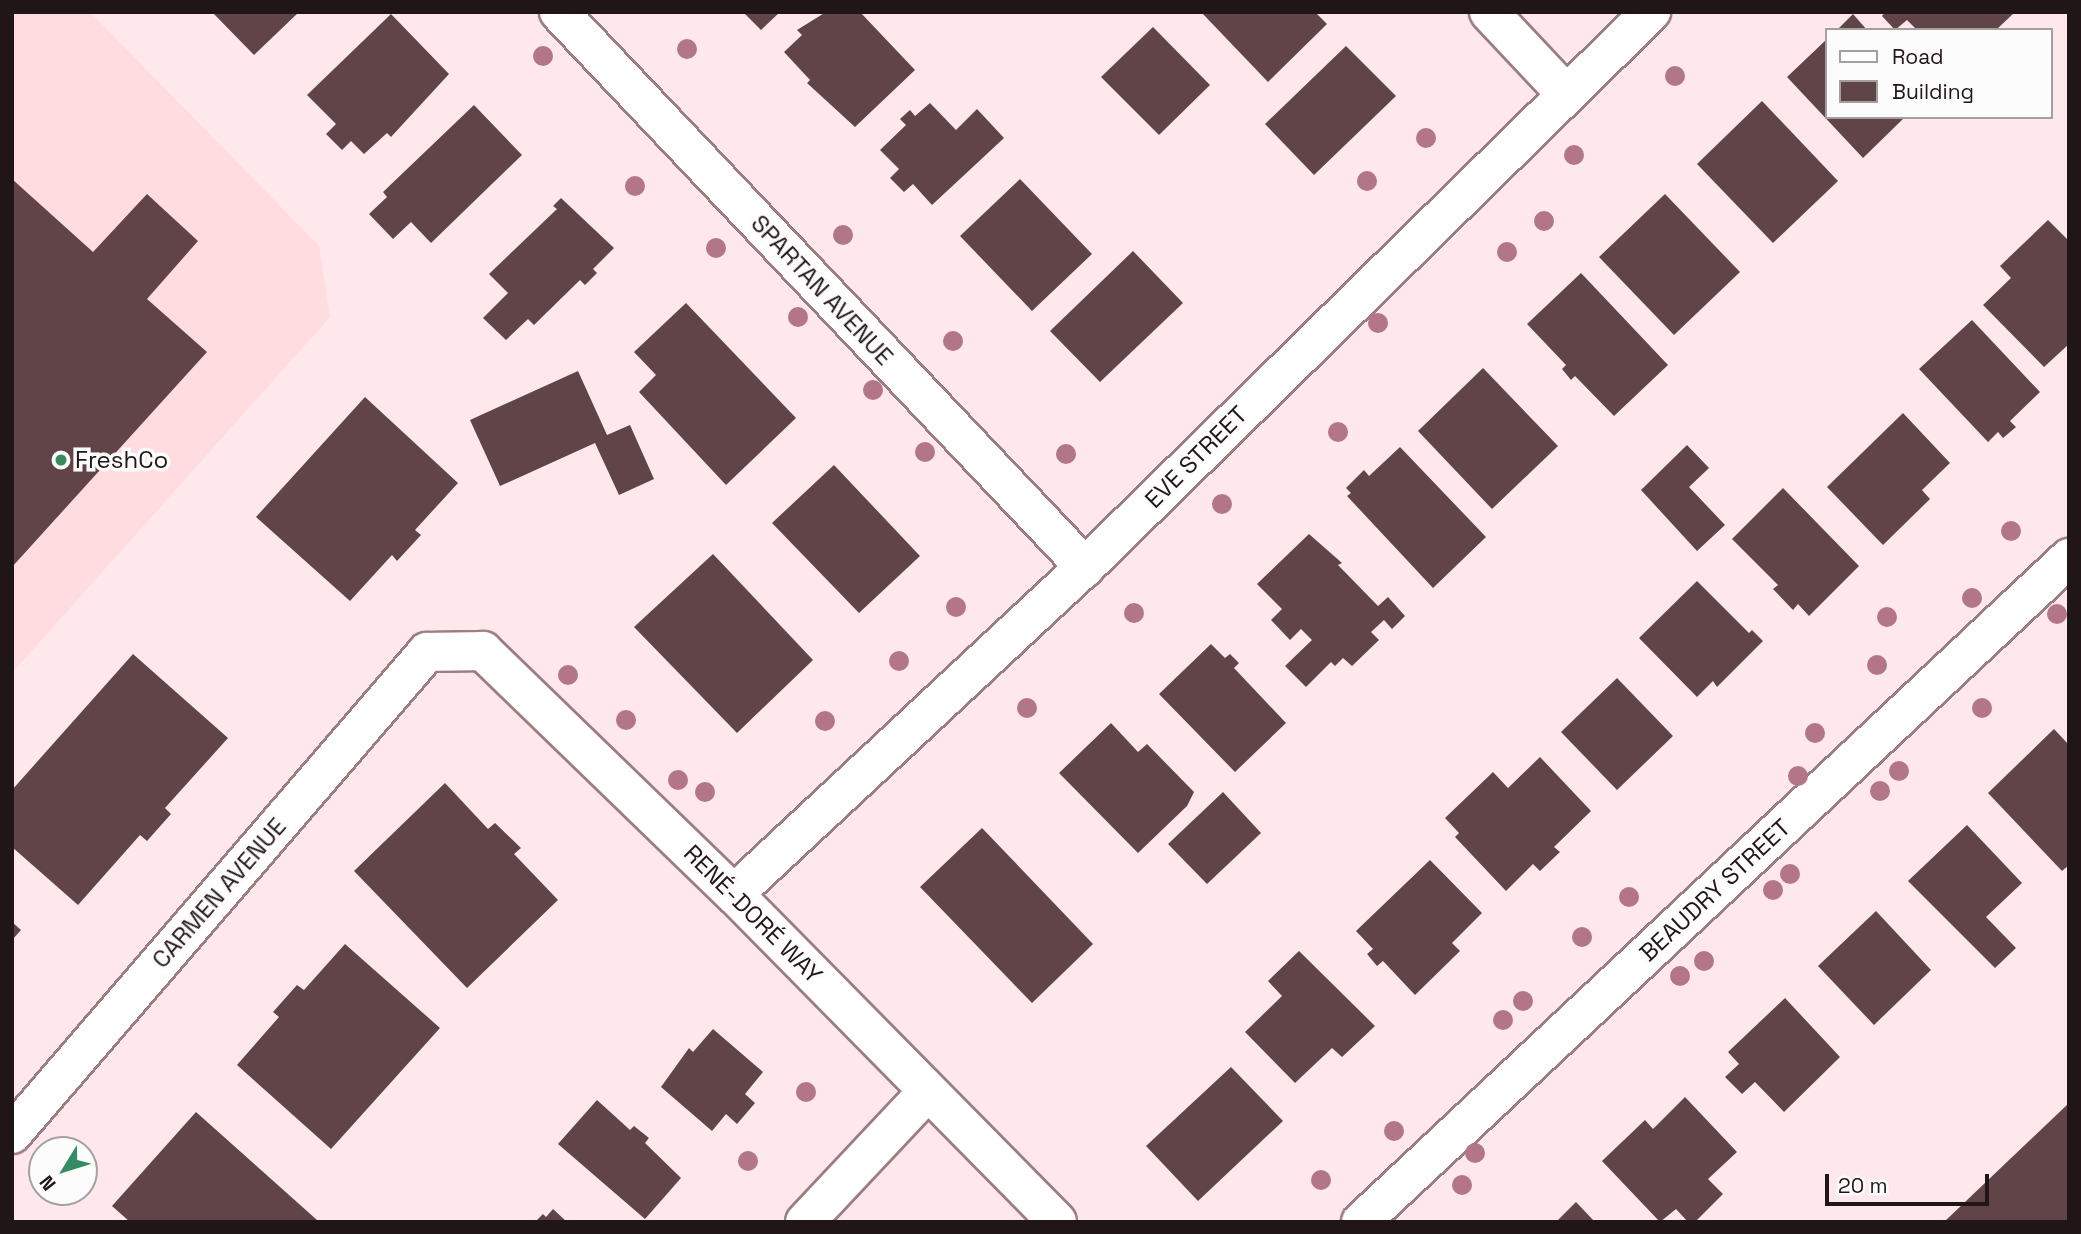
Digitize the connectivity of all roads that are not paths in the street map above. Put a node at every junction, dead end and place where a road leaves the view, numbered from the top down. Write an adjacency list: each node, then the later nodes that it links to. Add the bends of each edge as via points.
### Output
1 (559, 12): 6 (street, SPARTAN AVENUE)
2 (1489, 12): 4 (street)
3 (1651, 12): 4 (street, EVE STREET)
4 (1565, 93): 6 (street, EVE STREET)
5 (2069, 558): 13 (street, BEAUDRY STREET)
6 (1084, 568): 8 (street, EVE STREET)
7 (427, 652): 8 (street, RENÉ-DORÉ WAY, via 483,651); 10 (street, CARMEN AVENUE)
8 (734, 894): 9 (street, RENÉ-DORÉ WAY)
9 (927, 1092): 11 (street); 12 (street, RENÉ-DORÉ WAY)
10 (12, 1134)
11 (805, 1222)
12 (1057, 1222)
13 (1361, 1222)

